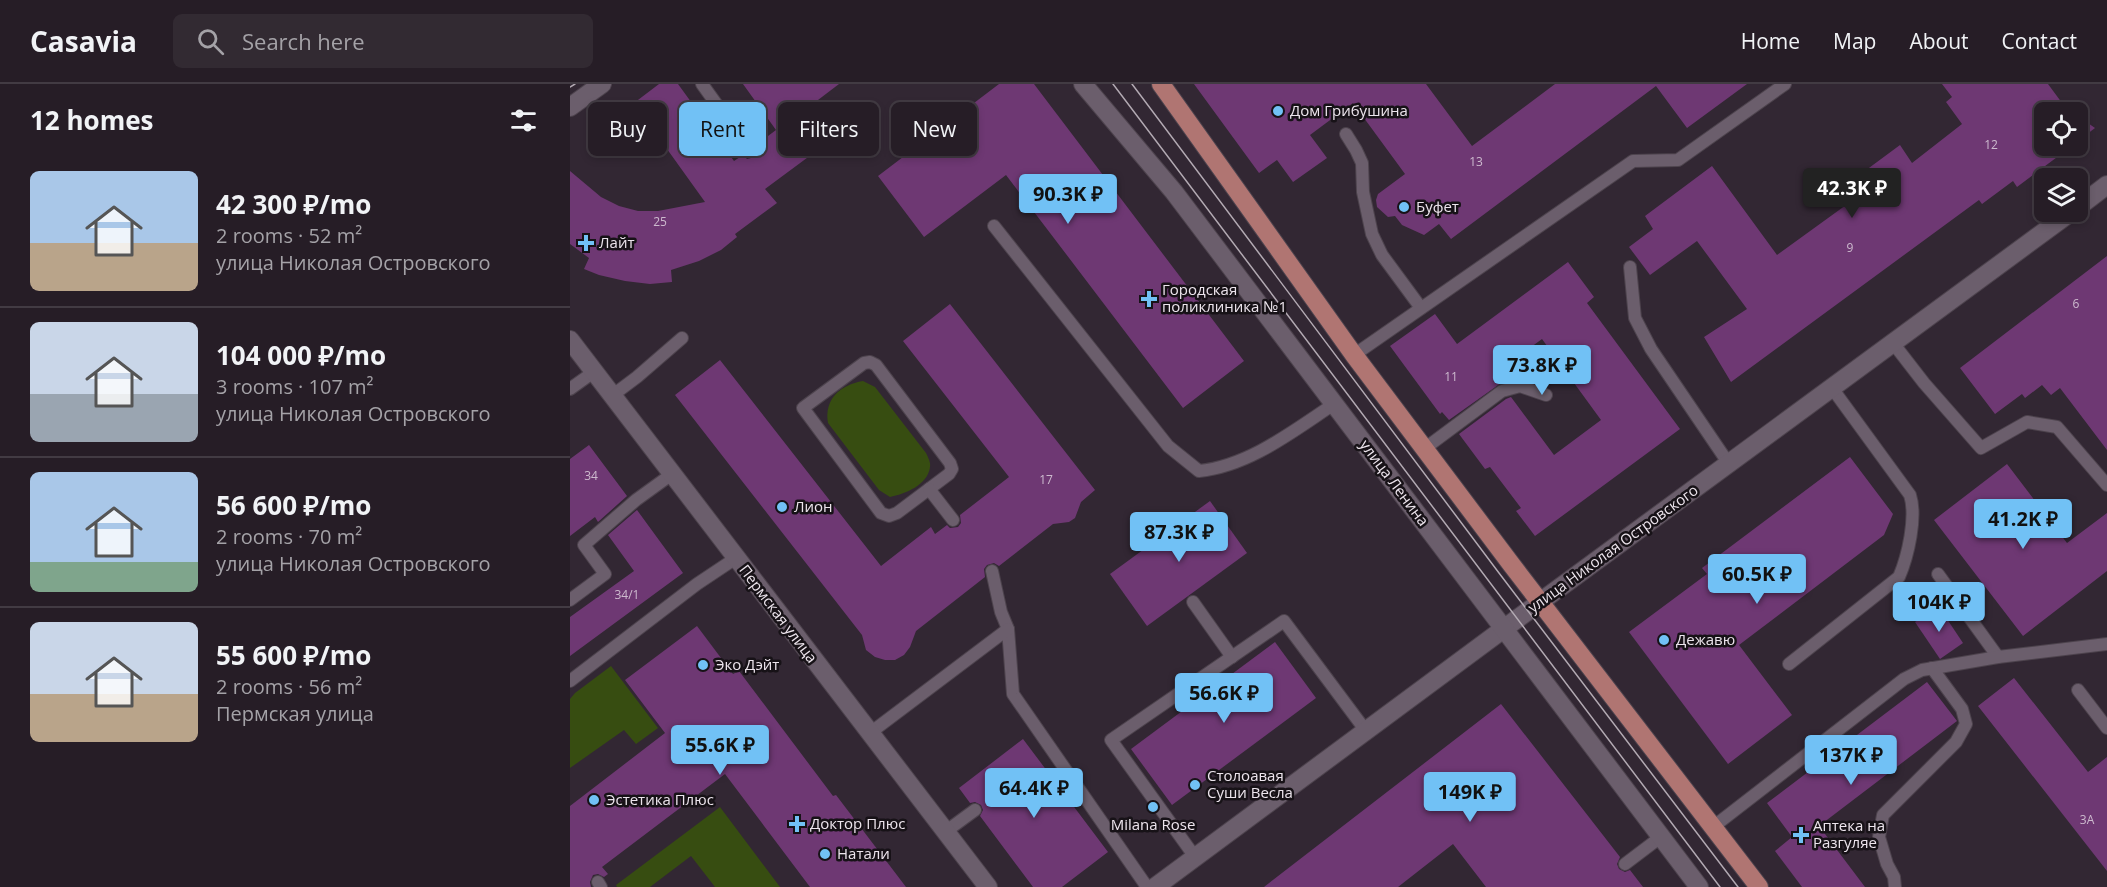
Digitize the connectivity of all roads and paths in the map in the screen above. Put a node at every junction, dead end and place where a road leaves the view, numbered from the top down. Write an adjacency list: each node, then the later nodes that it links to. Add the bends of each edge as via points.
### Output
1 (602, 84): 7 (street)
2 (702, 84): 6 (lane)
3 (1083, 84): 24 (street, улица Ленина, via 1174,192)
4 (1161, 84): 18 (main road)
5 (1785, 84): 14 (lane, via 1678,160 1633,161)
6 (715, 102)
7 (570, 107)
8 (1346, 134): 14 (lane, via 1362,163 1363,192 1372,234 1382,255)
9 (2107, 185): 10 (street)
10 (2088, 199)
11 (2058, 222): 17 (street, улица Николая Островского)
12 (994, 226): 24 (lane, via 1168,446 1199,471 1218,469 1272,445)
13 (1630, 267): 26 (lane, via 1635,318 1651,349)
14 (1421, 308): 18 (lane)
15 (682, 338): 22 (lane)
16 (570, 340): 19 (street, Пермская улица)
17 (1893, 343): 20 (street, улица Николая Островского); 28 (lane, via 1981,448 2026,422 2057,427)
18 (1354, 355): 25 (main road)
19 (595, 371): 21 (lane); 22 (street, Пермская улица)
20 (1832, 388): 26 (street, улица Николая Островского); 42 (lane, via 1910,495 1913,515 1899,577)
21 (570, 389)
22 (613, 395): 27 (street, Пермская улица)
23 (1546, 395): 25 (lane, via 1520,386 1502,392)
24 (1334, 404): 37 (street, улица Ленина)
25 (1424, 449): 36 (main road)
26 (1729, 464): 36 (street, улица Николая Островского)
27 (672, 474): 31 (street, Пермская улица); 34 (lane, via 584,545 605,574)
28 (2107, 485)
29 (929, 489): 29 (lane, via 950,474 950,463 876,365 864,363 803,408 881,513 897,513); 30 (lane)
30 (953, 520)
31 (736, 558): 44 (lane); 48 (street, Пермская улица)
32 (992, 572): 38 (lane)
33 (1938, 574): 41 (lane)
34 (570, 600)
35 (1193, 602): 40 (lane)
36 (1540, 602): 37 (street, улица Николая Островского); 50 (main road)
37 (1510, 624): 47 (street, улица Николая Островского); 52 (street, улица Ленина)
38 (1008, 629): 48 (lane); 56 (lane, via 1013,694)
39 (2107, 644): 41 (lane)
40 (1232, 657): 47 (lane, via 1284,621); 53 (lane, via 1111,740)
41 (1998, 657): 43 (lane)
42 (1789, 664)
43 (1932, 669): 50 (lane, via 1904,679); 60 (lane, via 1962,709 1966,724 1956,742 1883,815 1879,837)
44 (570, 681)
45 (2078, 690): 46 (lane)
46 (2107, 728)
47 (1366, 731): 53 (street, улица Николая Островского)
48 (870, 733): 51 (street, Пермская улица)
49 (975, 810): 51 (lane)
50 (1713, 827): 59 (main road)
51 (945, 832): 55 (street, Пермская улица)
52 (1662, 836): 54 (lane); 58 (street, улица Ленина)
53 (1195, 857): 57 (street, улица Николая Островского)
54 (1625, 864)
55 (987, 887)
56 (1147, 887)
57 (1155, 887)
58 (1700, 887)
59 (1759, 887)
60 (1894, 887)

